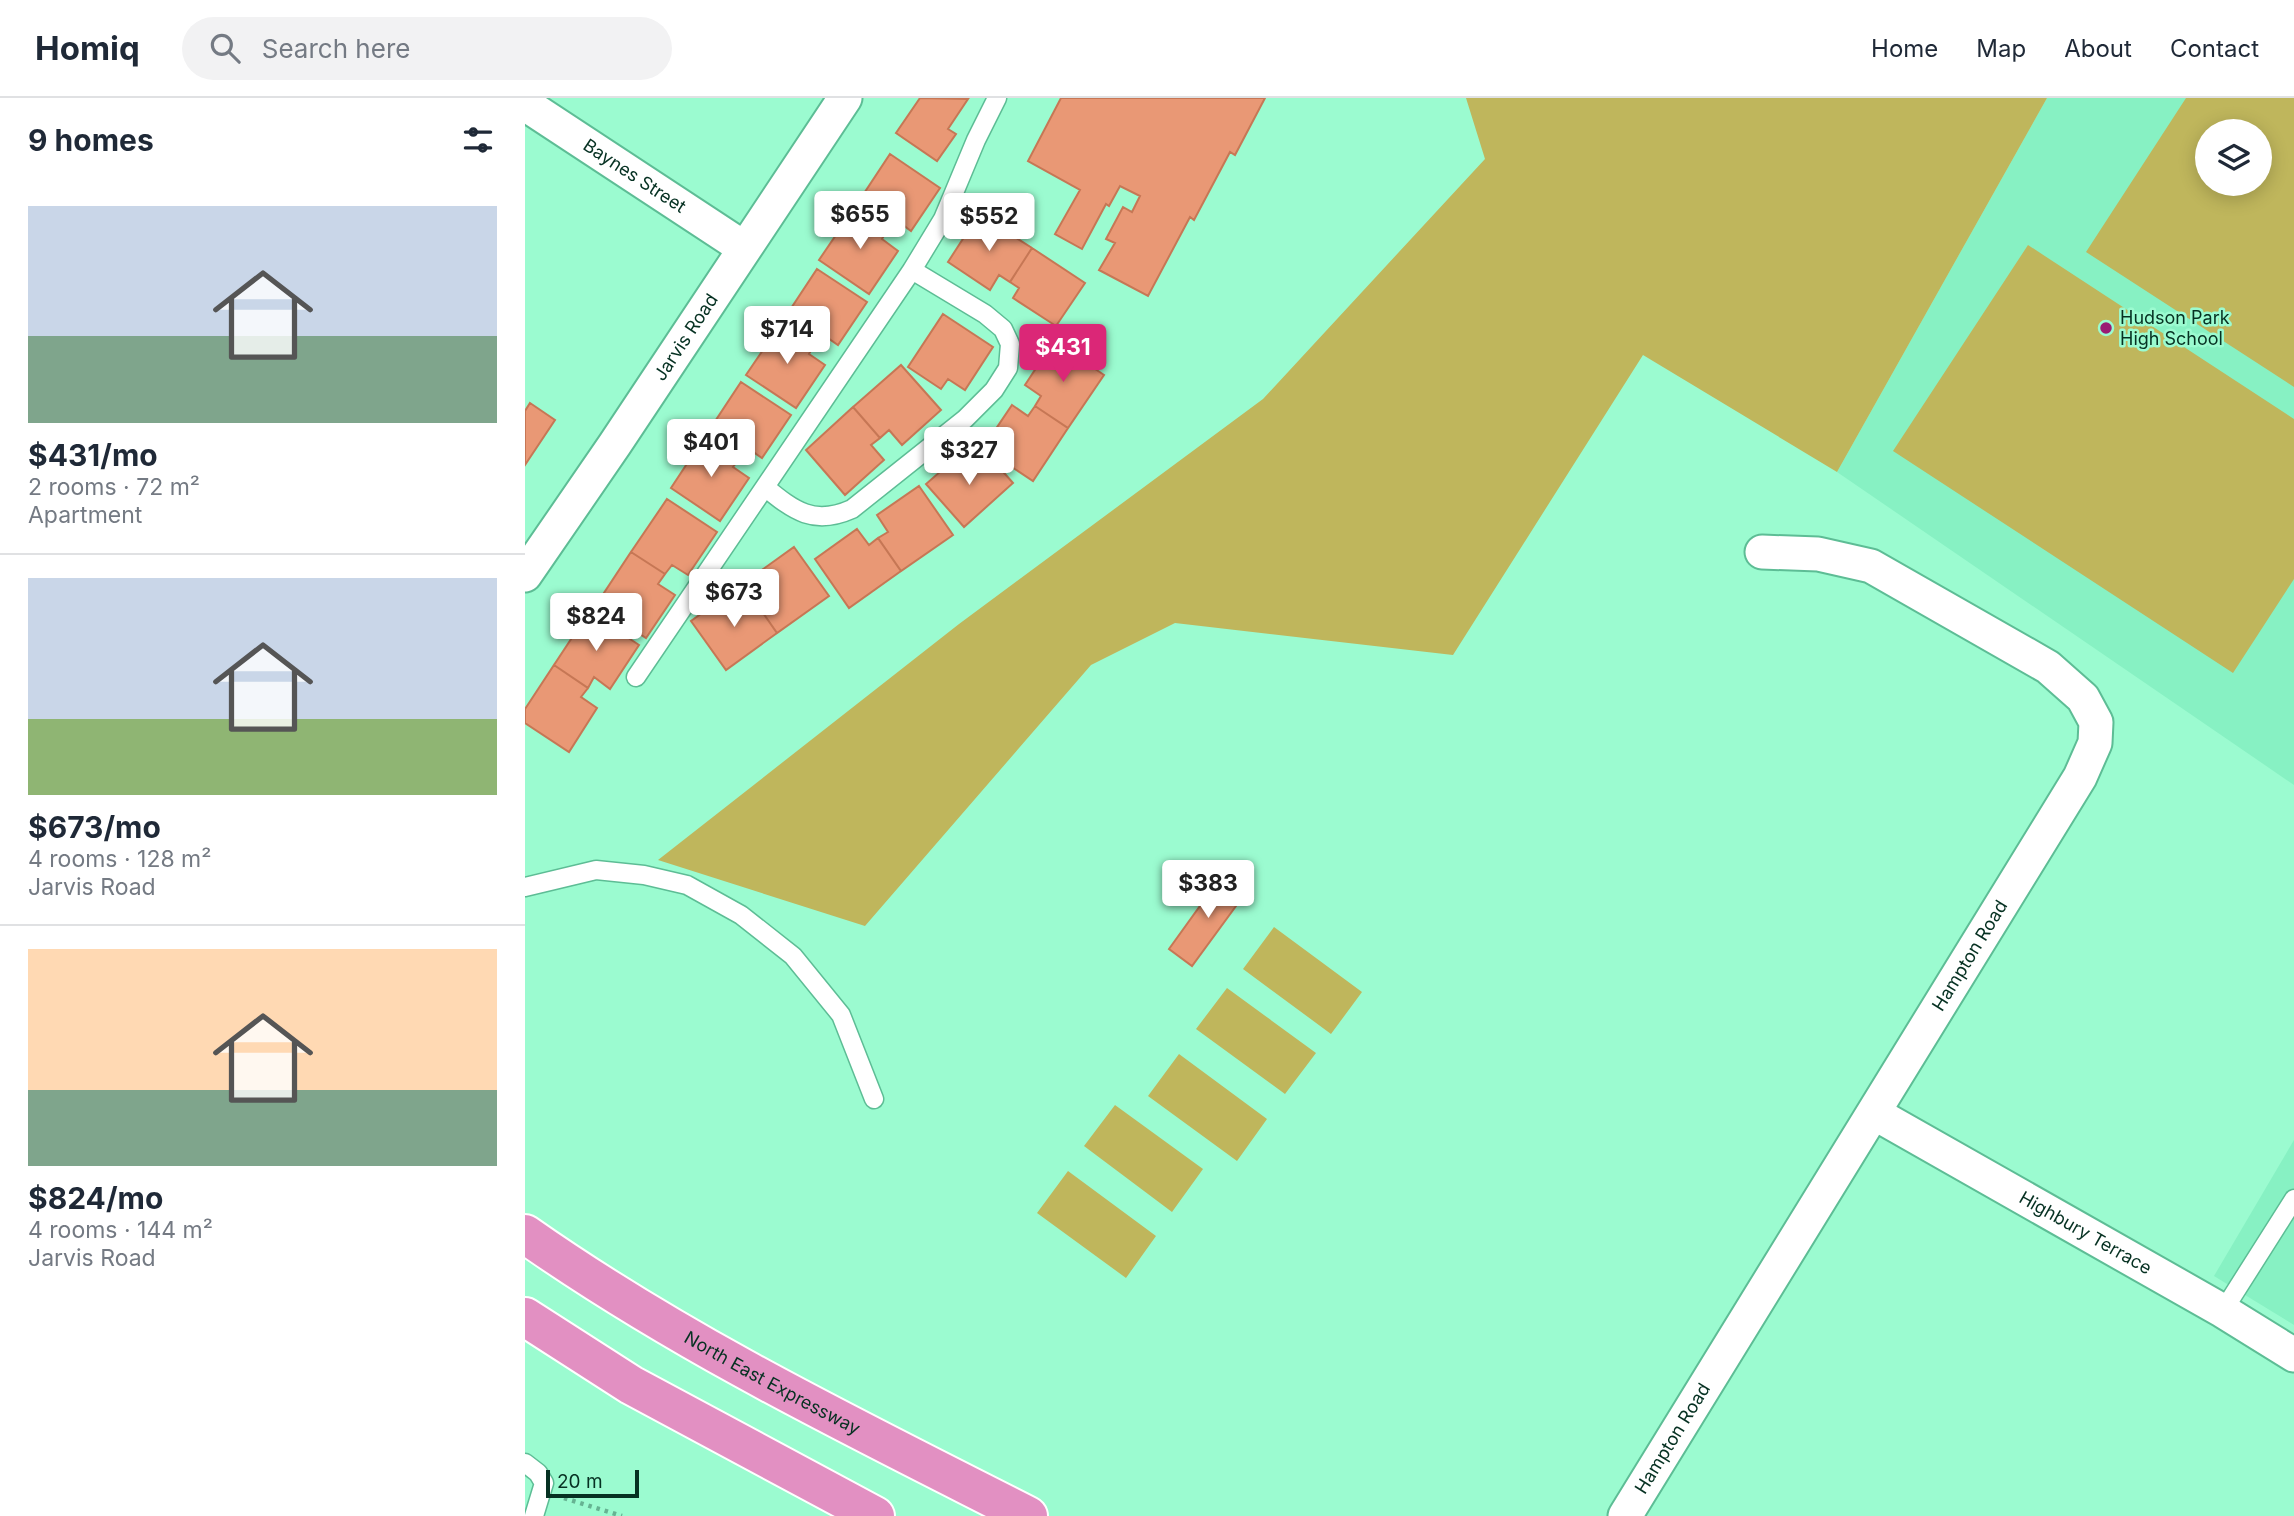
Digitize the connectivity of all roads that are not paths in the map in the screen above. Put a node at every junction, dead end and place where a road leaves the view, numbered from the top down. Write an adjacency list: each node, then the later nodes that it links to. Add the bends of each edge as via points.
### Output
1 (845, 98): 4 (street, Jarvis Road)
2 (997, 98): 5 (lane, via 943,219)
3 (525, 104): 4 (street, Baynes Street)
4 (744, 248): 8 (street, Jarvis Road)
5 (912, 270): 6 (lane); 6 (lane, via 1003,328 1010,344 1008,368 994,390 944,436 852,509 835,517 820,518 797,510)
6 (765, 487): 9 (lane)
7 (1762, 552): 12 (street, Hampton Road, via 1818,554 1871,566 2048,667 2083,698 2096,722 2095,743 2080,777)
8 (525, 575)
9 (636, 677)
10 (525, 887): 11 (lane, via 596,870 644,875 687,885 741,915 793,956 841,1015)
11 (874, 1099)
12 (1874, 1113): 15 (street, Highbury Terrace); 22 (street, Hampton Road)
13 (2294, 1199): 15 (lane)
14 (525, 1234): 21 (highway, North East Expressway, via 694,1342)
15 (2223, 1311): 17 (street, Highbury Terrace)
16 (525, 1317): 20 (highway, via 631,1385)
17 (2294, 1355)
18 (525, 1463): 19 (lane, via 544,1483)
19 (534, 1516)
20 (875, 1516)
21 (1028, 1516)
22 (1625, 1516)

